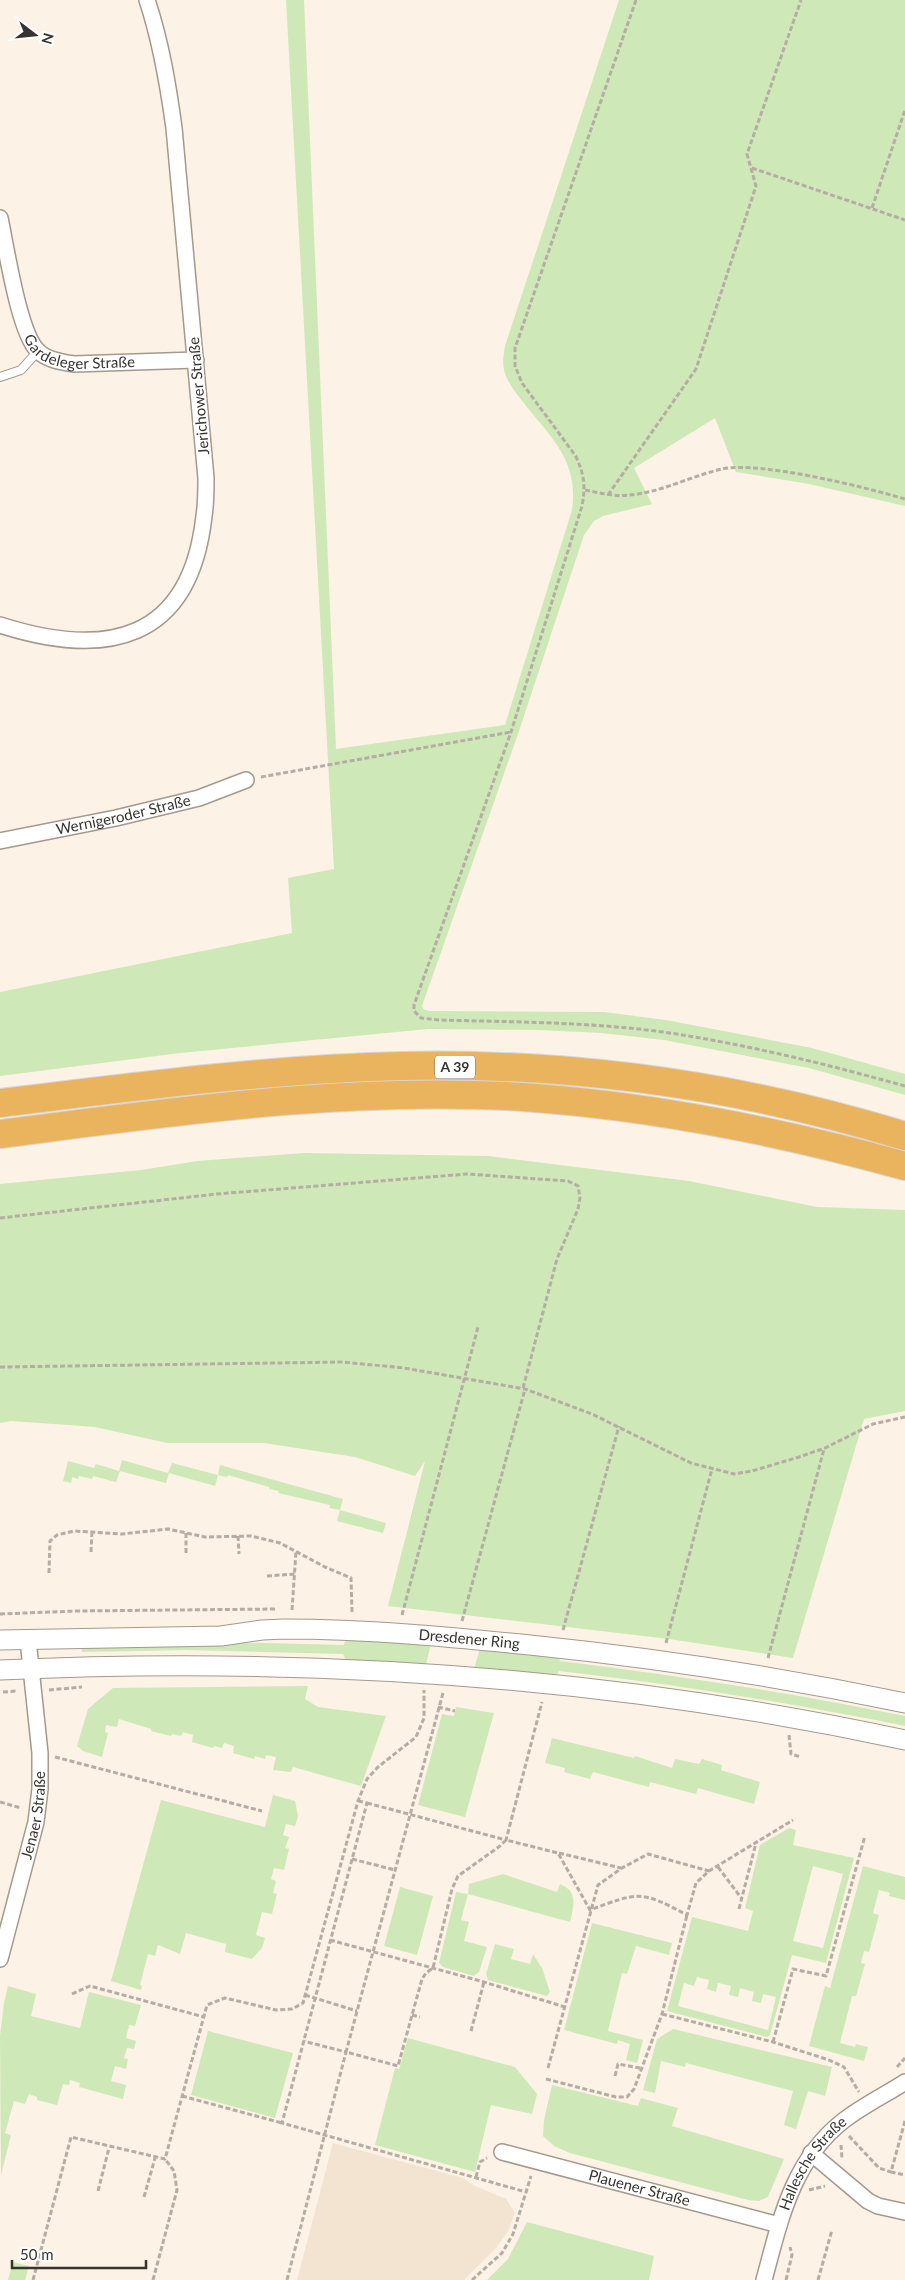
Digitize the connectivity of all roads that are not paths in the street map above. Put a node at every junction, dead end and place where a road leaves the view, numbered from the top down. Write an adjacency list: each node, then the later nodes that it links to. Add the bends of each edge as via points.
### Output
1 (148, 0): 4 (street, Jerichower Straße, via 162,50 173,120)
2 (0, 218): 3 (street, Gardeleger Straße, via 21,312)
3 (38, 351): 4 (street, Gardeleger Straße, via 55,360 74,364); 5 (lane, via 21,370)
4 (196, 360): 6 (street, Jerichower Straße, via 206,478 204,516 192,569 165,612 144,629 120,638 91,642 61,640)
5 (0, 377)
6 (0, 625)
7 (246, 780): 8 (street, Wernigeroder Straße, via 199,798)
8 (0, 841)
9 (0, 1103): 11 (highway, A 39, via 249,1074 403,1066 522,1068 638,1077 745,1095 849,1119)
10 (0, 1134): 12 (highway, A 39, via 254,1103 405,1096 520,1097 633,1108 740,1125)
11 (905, 1136)
12 (905, 1166)
13 (0, 1640): 14 (street, Dresdener Ring)
14 (28, 1640): 15 (street); 17 (street, Dresdener Ring, via 221,1636 284,1629 460,1629 685,1663)
15 (30, 1668): 16 (street); 18 (street, via 236,1665 449,1674 684,1700); 19 (street, Jenaer Straße, via 40,1753 40,1789 36,1822)
16 (0, 1670)
17 (905, 1703)
18 (905, 1740)
19 (4, 1930): 20 (street, Jenaer Straße)
20 (0, 1960)
21 (905, 2082): 23 (street, Hallesche Straße, via 844,2120)
22 (502, 2152): 25 (street, Plauener Straße)
23 (810, 2153): 24 (street, via 868,2200 878,2206); 25 (street, Hallesche Straße, via 792,2188)
24 (905, 2212)
25 (779, 2225): 26 (street, Hallesche Straße)
26 (764, 2280)

